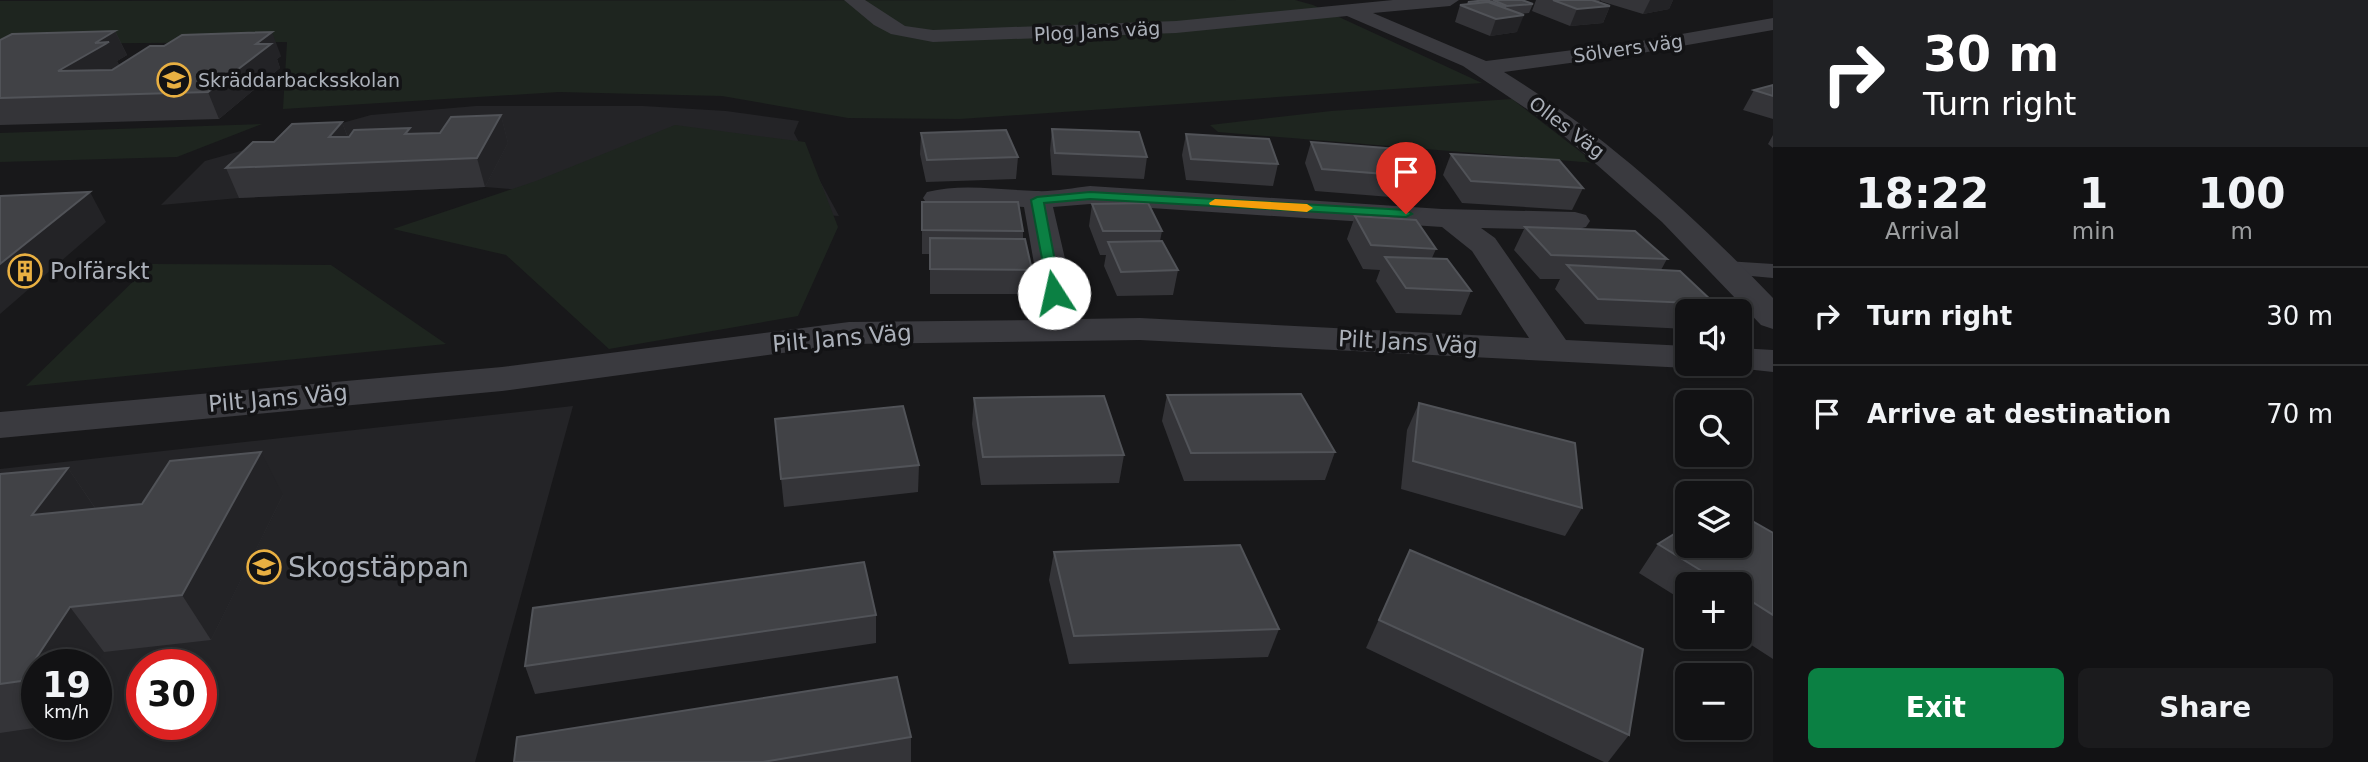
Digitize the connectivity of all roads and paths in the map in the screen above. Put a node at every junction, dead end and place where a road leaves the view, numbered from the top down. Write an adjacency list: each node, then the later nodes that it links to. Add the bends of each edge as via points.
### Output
1 (853, 0): 4 (street, Plog Jans väg, via 894,30 922,36 1139,29)
2 (1319, 0): 4 (street, Olles Väg)
3 (1450, 0): 4 (street)
4 (1350, 10): 6 (street, Olles Väg)
5 (1773, 24): 6 (street, Sölvers väg)
6 (1482, 68): 11 (street, Olles Väg, via 1621,168)
7 (937, 198): 8 (street)
8 (1037, 200): 9 (street, via 1090,195); 14 (street)
9 (1443, 218): 10 (street); 15 (street, via 1484,245)
10 (1575, 221)
11 (1727, 268): 12 (lane); 13 (street, Olles Väg)
12 (1773, 271)
13 (1773, 318)
14 (1065, 332): 15 (street, Pilt Jans Väg, via 1140,329); 19 (street, Pilt Jans Väg, via 849,333 502,379)
15 (1555, 350): 16 (street, Pilt Jans Väg)
16 (1675, 356)
17 (1752, 360): 18 (street)
18 (1773, 361)
19 (0, 425)

